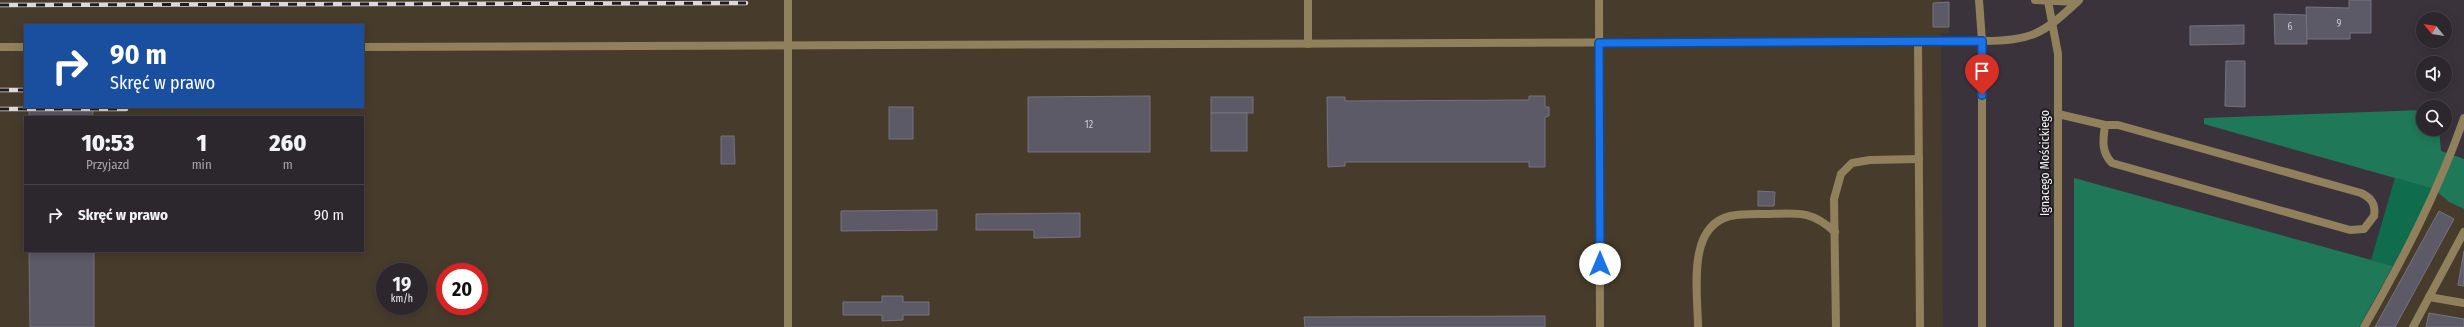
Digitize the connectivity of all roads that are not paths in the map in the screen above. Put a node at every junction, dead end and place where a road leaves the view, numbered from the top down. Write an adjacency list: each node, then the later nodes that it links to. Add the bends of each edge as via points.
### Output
1 (788, 0): 13 (street)
2 (1308, 0): 12 (street)
3 (1599, 0): 11 (street)
4 (1979, 0): 9 (street)
5 (2035, 0): 6 (street)
6 (2048, 0): 7 (street); 8 (street, Ignacego Mościckiego)
7 (2078, 1): 8 (street)
8 (2054, 24): 9 (street, via 2032,36 2008,41); 17 (street, Ignacego Mościckiego, via 2058,54)
9 (1982, 41): 10 (street); 30 (street)
10 (1918, 42): 11 (street); 20 (street)
11 (1599, 43): 12 (street); 26 (street)
12 (1308, 44): 13 (street)
13 (788, 45): 16 (street); 25 (street)
14 (0, 47): 15 (street)
15 (24, 47)
16 (364, 47)
17 (2058, 114): 19 (street); 31 (street, Ignacego Mościckiego)
18 (2464, 118): 32 (street, via 2441,182 2411,245)
19 (2104, 125): 19 (street, via 2118,125 2361,193 2368,196 2373,203 2374,216 2364,229 2350,230 2112,163 2106,157 2103,146)
20 (1919, 159): 21 (street, via 1852,163 1841,174 1834,199); 29 (street)
21 (1835, 232): 27 (street, via 1815,217 1803,213 1745,214 1729,216 1716,223 1706,234 1698,254); 28 (street)
22 (2464, 232): 23 (street)
23 (2429, 297): 24 (street); 33 (street)
24 (2464, 303)
25 (788, 327)
26 (1600, 327)
27 (1698, 327)
28 (1836, 327)
29 (1920, 327)
30 (1982, 327)
31 (2058, 327)
32 (2364, 327)
33 (2413, 327)

